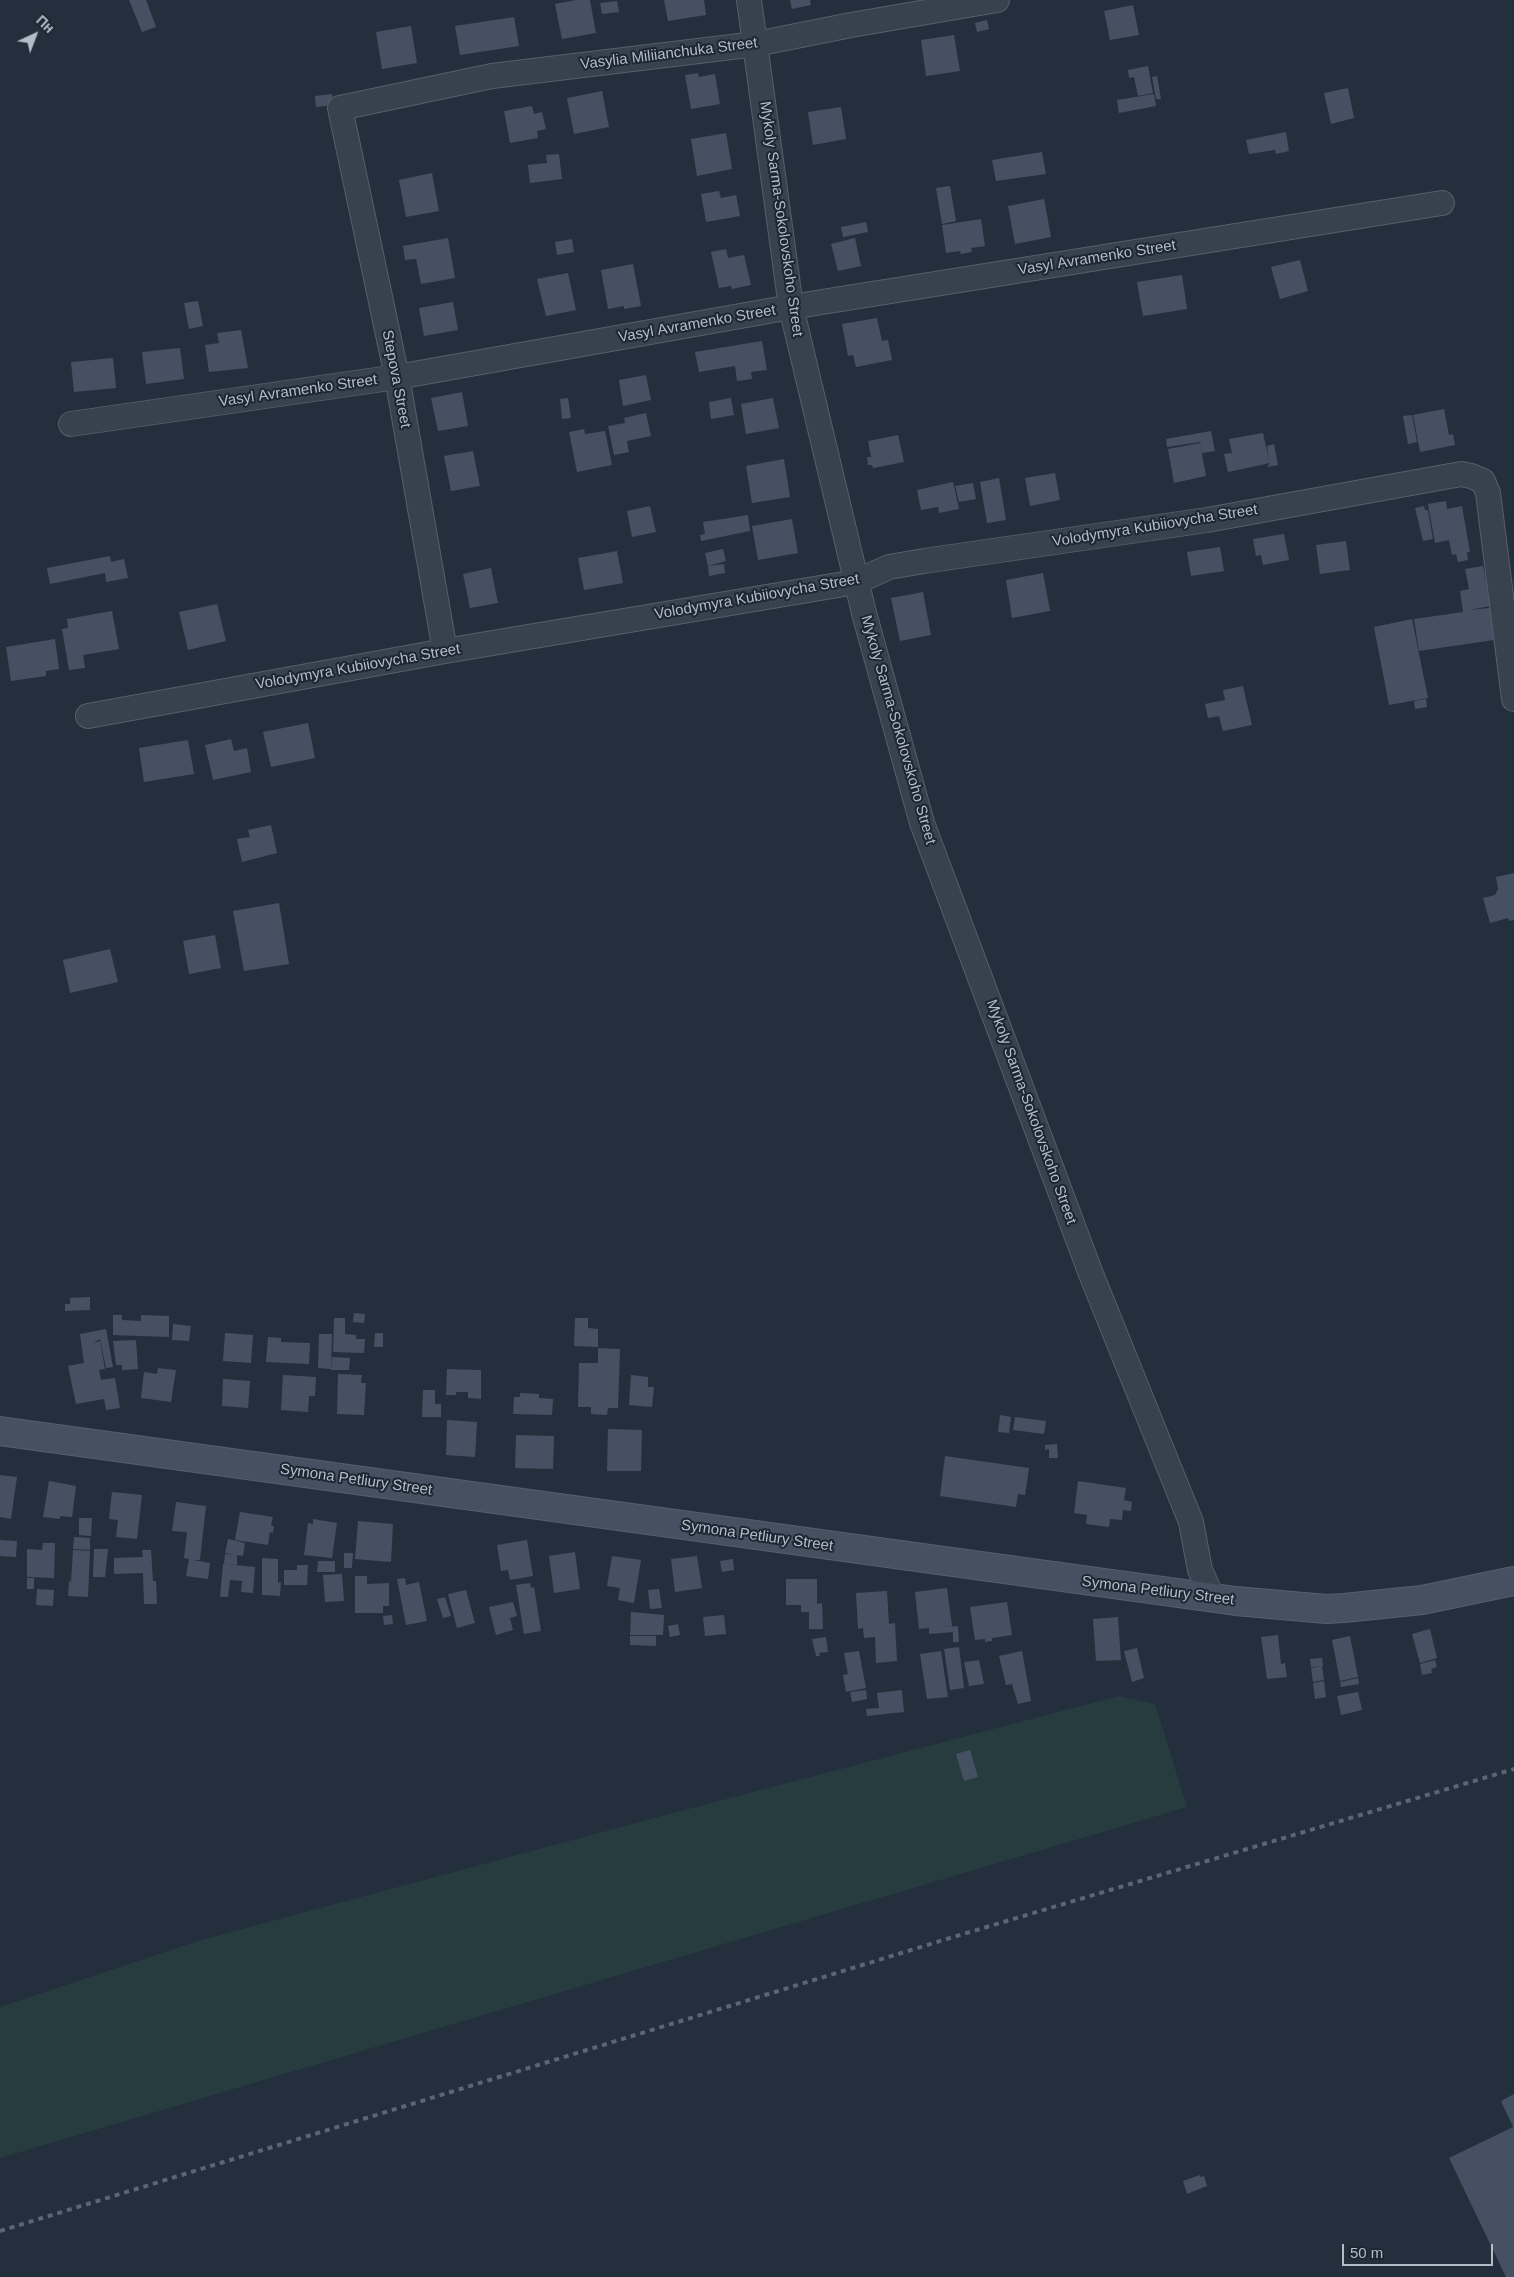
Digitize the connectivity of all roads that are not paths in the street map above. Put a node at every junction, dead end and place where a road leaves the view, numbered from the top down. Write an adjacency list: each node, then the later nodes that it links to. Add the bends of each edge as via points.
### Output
1 (749, 0): 3 (street, Mykoly Sarma-Sokolovskoho Street)
2 (997, 0): 3 (street, Vasylia Miliianchuka Street)
3 (756, 44): 4 (street, Vasylia Miliianchuka Street, via 492,76); 6 (street, Mykoly Sarma-Sokolovskoho Street)
4 (340, 108): 7 (street, Stepova Street)
5 (1442, 203): 6 (street, Vasyl Avramenko Street)
6 (791, 307): 7 (street, Vasyl Avramenko Street); 9 (street, Mykoly Sarma-Sokolovskoho Street)
7 (397, 377): 8 (street, Vasyl Avramenko Street); 10 (street, Stepova Street)
8 (71, 424)
9 (856, 582): 10 (street, Volodymyra Kubiiovycha Street); 11 (street, Volodymyra Kubiiovycha Street, via 889,567 1207,520 1461,474 1483,482 1488,493); 15 (street, Mykoly Sarma-Sokolovskoho Street, via 922,823 1091,1274 1191,1522 1200,1570)
10 (445, 651): 12 (street, Volodymyra Kubiiovycha Street)
11 (1514, 700)
12 (88, 716)
13 (0, 1431): 15 (street, Symona Petliury Street)
14 (1514, 1582): 15 (street, Symona Petliury Street, via 1422,1600 1326,1609)
15 (1213, 1599)

